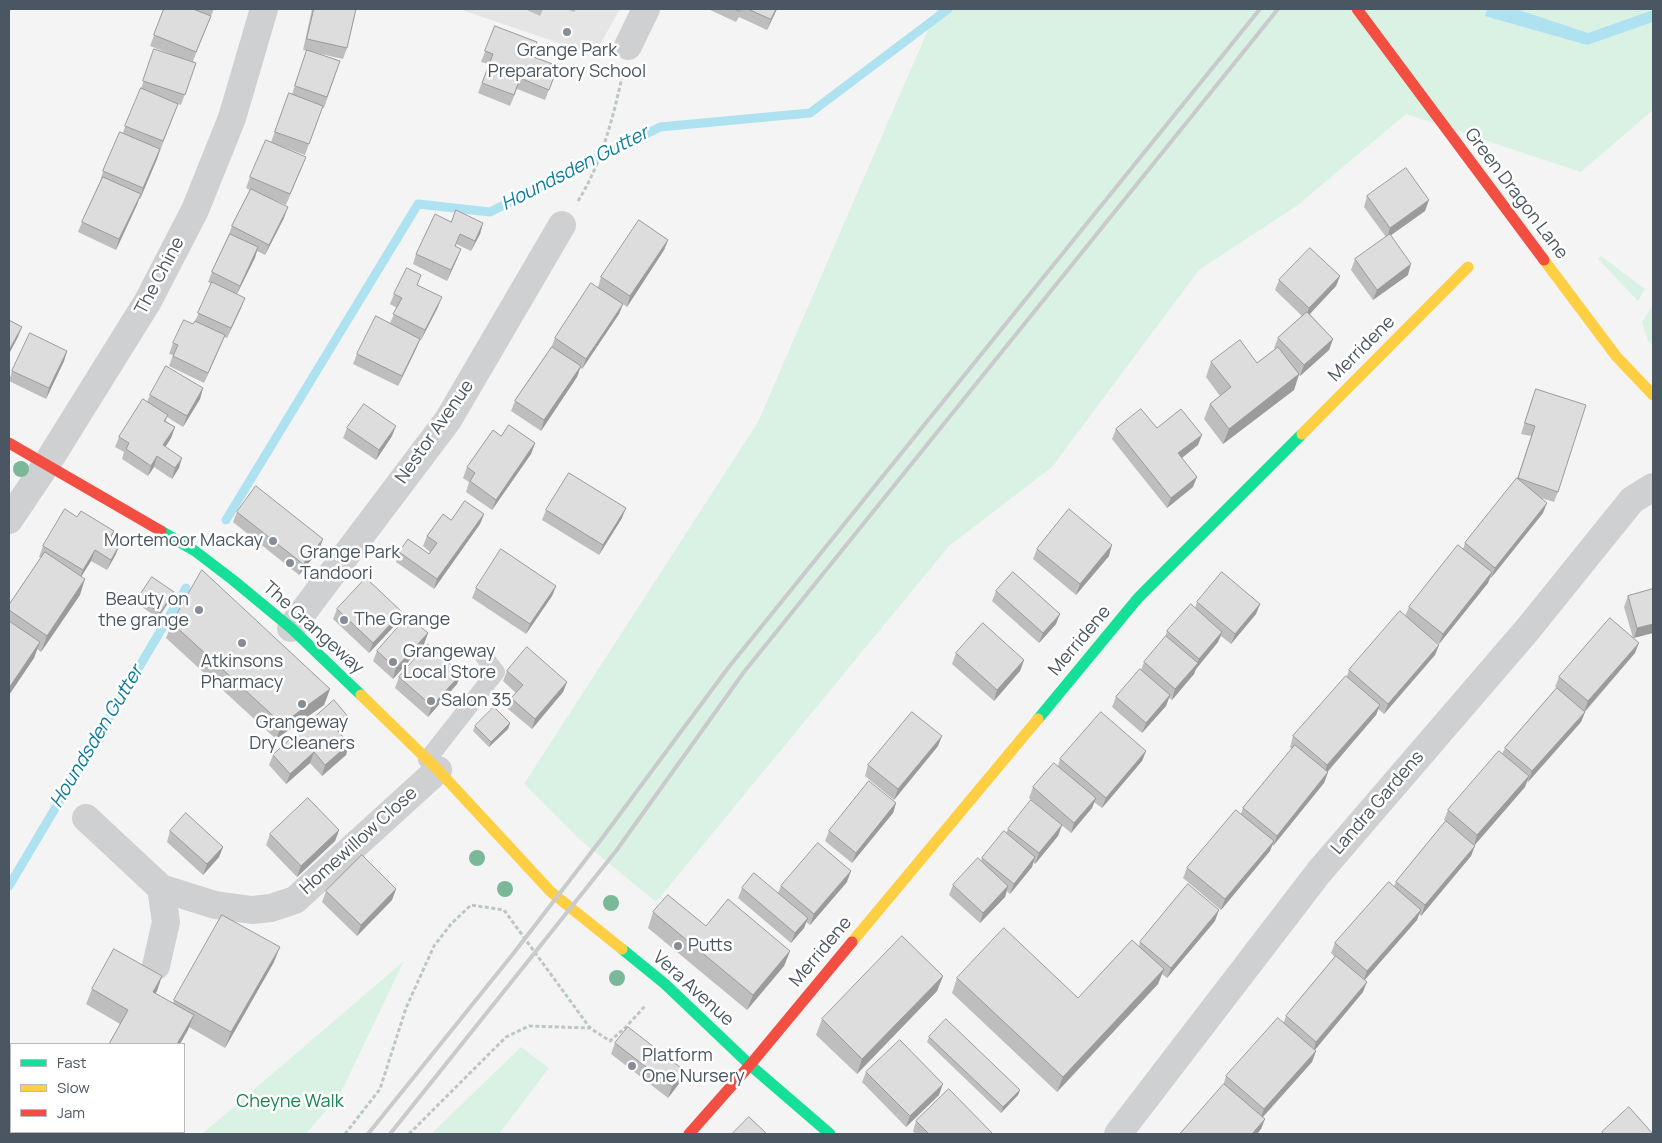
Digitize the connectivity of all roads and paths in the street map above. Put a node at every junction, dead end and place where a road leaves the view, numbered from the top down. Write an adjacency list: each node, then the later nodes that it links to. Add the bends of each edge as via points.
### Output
1 (264, 9): 10 (street, The Chine, via 232,118 195,210 148,301)
2 (646, 9): 4 (street)
3 (1357, 9): 8 (street, Green Dragon Lane, via 1616,356)
4 (628, 46): 5 (path, via 614,115)
5 (590, 182)
6 (562, 225): 13 (street, Nestor Avenue, via 448,420)
7 (1468, 267): 22 (street, Merridene, via 1138,598)
8 (1653, 395)
9 (9, 443): 10 (street, The Grangeway)
10 (46, 464): 12 (street, The Chine); 13 (street, The Grangeway, via 195,552)
11 (1653, 487): 27 (street, Landra Gardens, via 1632,500 1528,629 1319,872)
12 (9, 520)
13 (291, 628): 15 (street, The Grangeway)
14 (485, 658): 15 (lane, via 496,672)
15 (432, 765): 17 (street, Homewillow Close, via 294,900 252,910 215,905); 18 (street, The Grangeway)
16 (86, 818): 17 (street, Homewillow Close)
17 (161, 888): 19 (street, via 166,922)
18 (551, 892): 20 (street, Vera Avenue)
19 (156, 966)
20 (665, 984): 21 (path, via 610,1041); 22 (street, Vera Avenue)
21 (590, 1028): 23 (path, via 504,910 471,905 450,924 434,946 406,1008 380,1089); 24 (path, via 529,1026 506,1037)
22 (750, 1066): 25 (street, Merridene); 26 (street, Vera Avenue)
23 (345, 1134)
24 (410, 1134)
25 (689, 1134)
26 (830, 1134)
27 (1118, 1134)

